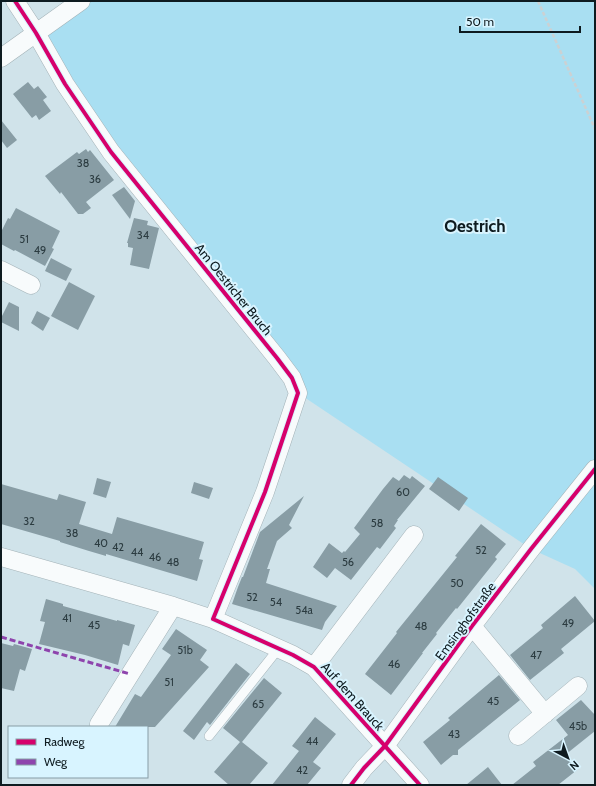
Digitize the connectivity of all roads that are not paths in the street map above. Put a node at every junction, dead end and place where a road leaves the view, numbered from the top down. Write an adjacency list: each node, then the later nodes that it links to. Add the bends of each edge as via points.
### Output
1 (15, 1): 3 (street, Am Oestricher Bruch)
2 (81, 1): 3 (street)
3 (36, 33): 4 (street); 11 (street, Am Oestricher Bruch, via 65,84 111,152 277,358 292,378 298,393 265,492)
4 (1, 58)
5 (1, 270): 6 (street)
6 (31, 286)
7 (595, 469): 12 (street, Emsinghofstraße)
8 (414, 535): 14 (street, Auf dem Brauck)
9 (1, 557): 10 (street, Auf dem Brauck)
10 (173, 606): 11 (street, Auf dem Brauck); 17 (street)
11 (214, 619): 13 (street, Auf dem Brauck)
12 (472, 626): 16 (street, Emsinghofstraße); 20 (street, Emsinghofstraße)
13 (279, 648): 14 (street, Auf dem Brauck); 18 (lane)
14 (314, 667): 20 (street, Auf dem Brauck)
15 (578, 686): 16 (street)
16 (545, 714): 19 (street)
17 (99, 724)
18 (209, 736)
19 (518, 736)
20 (385, 746): 21 (street, Emsinghofstraße); 22 (street, Auf dem Brauck)
21 (351, 785)
22 (420, 785)

